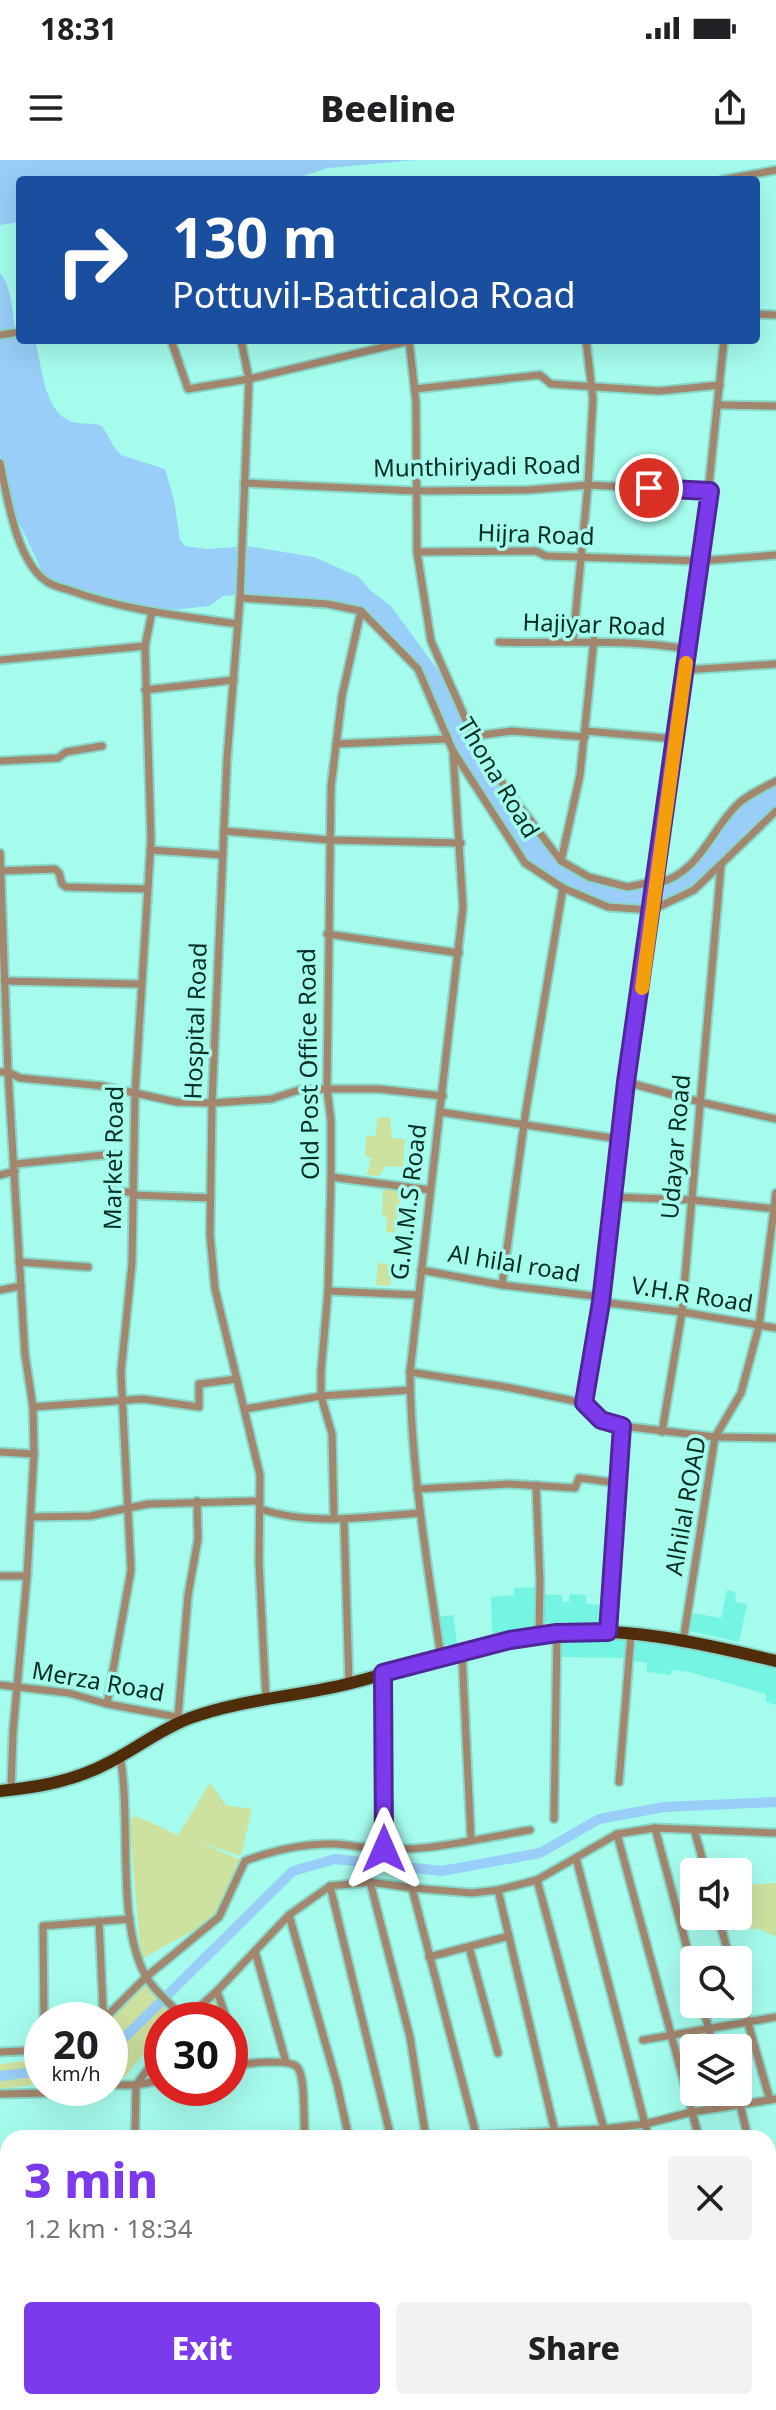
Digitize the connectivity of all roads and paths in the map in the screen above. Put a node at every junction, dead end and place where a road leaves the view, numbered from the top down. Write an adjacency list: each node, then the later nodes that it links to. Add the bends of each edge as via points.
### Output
1 (776, 170): 2 (street)
2 (749, 176)
3 (172, 344): 9 (street, via 188,389)
4 (242, 344): 9 (street, Hospital Road)
5 (396, 344): 9 (street)
6 (409, 344): 12 (street)
7 (586, 344): 11 (street)
8 (724, 344): 10 (street, Al hilal road)
9 (249, 379): 16 (street, Hospital Road)
10 (720, 385): 11 (street, via 659,391); 13 (street, Al hilal road)
11 (589, 387): 12 (street, via 551,384 540,375); 17 (street, via 593,399)
12 (415, 389): 18 (street)
13 (718, 405): 14 (street); 19 (street, Al hilal road)
14 (776, 406)
15 (0, 463): 26 (street, via 12,519 31,565 47,582)
16 (244, 483): 18 (street, Munthiriyadi Road); 24 (street, Hospital Road)
17 (588, 485): 18 (street, Munthiriyadi Road); 19 (street, Munthiriyadi Road); 22 (street)
18 (415, 491): 20 (street)
19 (710, 491): 23 (street, Al hilal road)
20 (417, 552): 22 (street, Hijra Road, via 536,551); 39 (street, via 431,641)
21 (776, 555): 23 (street, Hijra Road)
22 (581, 557): 23 (street, Hijra Road); 29 (street)
23 (701, 561): 32 (street, Al hilal road)
24 (240, 598): 25 (street); 27 (street, Hospital Road)
25 (361, 611): 40 (street, Thona Road, via 418,669); 42 (street, Old Post Office Road)
26 (152, 612): 27 (street); 31 (street, Market Road)
27 (238, 624): 36 (street, Hospital Road)
28 (594, 640): 29 (street, Hajiyar Road); 32 (street, Hajiyar Road); 38 (street)
29 (573, 641): 30 (street, Hajiyar Road)
30 (499, 642)
31 (145, 646): 33 (street); 37 (street, Market Road)
32 (687, 649): 35 (street, Al hilal road)
33 (0, 660)
34 (776, 664): 35 (street)
35 (685, 670): 41 (street, Al hilal road)
36 (234, 680): 37 (street); 48 (street, Hospital Road)
37 (145, 690): 51 (street, Market Road)
38 (586, 734): 39 (street, via 512,731); 41 (street); 54 (street)
39 (474, 736): 54 (street, via 482,756)
40 (448, 739): 42 (street); 44 (street, Thona Road)
41 (676, 739): 57 (street, Al hilal road)
42 (336, 744): 49 (street, Old Post Office Road)
43 (102, 746): 45 (street)
44 (453, 751): 50 (street, G.M.M.S Road); 58 (street, Thona Road, via 525,863)
45 (0, 761)
46 (776, 781): 57 (street, via 740,801 695,861 668,881)
47 (776, 811): 55 (street, Thona Road)
48 (224, 831): 49 (street); 53 (street, Hospital Road)
49 (329, 840): 50 (street); 61 (street, Old Post Office Road)
50 (461, 843): 62 (street, G.M.M.S Road)
51 (150, 850): 53 (street); 59 (street, Market Road)
52 (0, 853): 56 (street)
53 (223, 855): 71 (street, Hospital Road)
54 (561, 861): 57 (street, via 589,877 628,887)
55 (721, 864): 60 (street, Thona Road, via 694,890); 70 (street, Udayar Road)
56 (0, 871): 59 (street, via 55,869 66,887); 63 (street)
57 (656, 883): 60 (street, Al hilal road)
58 (563, 888): 60 (street, Thona Road, via 608,907); 74 (street)
59 (147, 889): 64 (street, Market Road)
60 (652, 910): 66 (street, Al hilal road)
61 (327, 934): 62 (street); 67 (street, Old Post Office Road)
62 (459, 953): 69 (street, G.M.M.S Road)
63 (4, 981): 64 (street); 65 (street)
64 (140, 984): 68 (street, Market Road)
65 (4, 1072): 68 (street); 76 (street)
66 (626, 1082): 70 (street); 75 (street, Al hilal road)
67 (327, 1089): 69 (street); 71 (street); 78 (street, Old Post Office Road)
68 (135, 1094): 71 (street); 81 (street, Market Road)
69 (443, 1096): 72 (street, G.M.M.S Road)
70 (700, 1102): 73 (street); 84 (street, Udayar Road)
71 (212, 1103): 83 (street, Hospital Road)
72 (440, 1112): 74 (street); 79 (street, G.M.M.S Road)
73 (776, 1119)
74 (524, 1126): 75 (street); 89 (street)
75 (619, 1139): 82 (street, Al hilal road)
76 (15, 1168): 77 (street); 81 (street, via 113,1154 111,1192); 86 (street)
77 (0, 1175)
78 (331, 1177): 79 (street); 92 (street, Old Post Office Road)
79 (430, 1190): 88 (street, G.M.M.S Road)
80 (776, 1193): 85 (street, Alhilal ROAD)
81 (133, 1194): 83 (street); 102 (street, Market Road)
82 (612, 1197): 84 (street); 94 (street, Al hilal road)
83 (211, 1198): 99 (street, Hospital Road, via 215,1289)
84 (692, 1200): 85 (street); 95 (street, Udayar Road)
85 (775, 1208): 96 (street, Alhilal ROAD)
86 (19, 1262): 87 (street); 90 (street)
87 (88, 1267)
88 (421, 1270): 89 (street, Al hilal road); 93 (street, G.M.M.S Road)
89 (502, 1285): 94 (street, Al hilal road)
90 (21, 1286): 91 (street); 104 (street)
91 (0, 1290)
92 (328, 1291): 93 (street); 101 (street, Old Post Office Road)
93 (418, 1295): 98 (street, G.M.M.S Road)
94 (601, 1300): 95 (street, V.H.R Road); 103 (street, Al hilal road)
95 (682, 1312): 96 (street, V.H.R Road); 107 (street, Udayar Road)
96 (759, 1326): 97 (street, V.H.R Road); 108 (street, Alhilal ROAD, via 741,1393)
97 (776, 1328)
98 (410, 1372): 100 (street, G.M.M.S Road); 103 (street)
99 (237, 1379): 102 (street, via 199,1384 199,1407 143,1399); 105 (street, Hospital Road)
100 (410, 1390): 101 (street); 114 (street, G.M.M.S Road)
101 (321, 1396): 105 (street); 120 (street, Old Post Office Road, via 332,1434)
102 (122, 1402): 104 (street); 117 (street, Market Road)
103 (584, 1403): 106 (street, via 601,1420)
104 (33, 1407): 111 (street)
105 (245, 1409): 116 (street, Hospital Road, via 260,1475)
106 (622, 1426): 107 (street); 112 (street)
107 (662, 1432): 108 (street)
108 (715, 1437): 109 (street); 128 (street, Alhilal ROAD)
109 (776, 1438)
110 (0, 1452): 111 (street)
111 (34, 1454): 119 (street)
112 (618, 1483): 113 (street, via 579,1478 575,1488); 124 (street)
113 (536, 1485): 114 (street); 127 (street)
114 (417, 1489): 118 (street, G.M.M.S Road)
115 (197, 1501): 116 (street); 117 (street); 138 (street)
116 (260, 1505): 120 (street, via 288,1518); 136 (street, Hospital Road)
117 (127, 1508): 119 (street, via 90,1516); 137 (street, Market Road, via 131,1570)
118 (420, 1513): 121 (street); 130 (street, G.M.M.S Road)
119 (31, 1517): 123 (street)
120 (334, 1519): 121 (street)
121 (344, 1519): 133 (street)
122 (0, 1576): 123 (street)
123 (27, 1576): 135 (street)
124 (608, 1632): 125 (highway); 126 (highway)
125 (557, 1633): 127 (highway); 142 (street)
126 (631, 1634): 128 (highway); 140 (street)
127 (539, 1635): 129 (highway)
128 (683, 1642): 131 (highway)
129 (462, 1652): 130 (highway); 148 (street)
130 (441, 1657): 132 (highway)
131 (776, 1661)
132 (383, 1673): 133 (highway); 149 (street)
133 (349, 1683): 136 (highway)
134 (0, 1685): 135 (street, Merza Road)
135 (18, 1688): 137 (street, Merza Road, via 69,1693); 141 (street)
136 (266, 1700): 138 (highway)
137 (107, 1704): 138 (street, Merza Road)
138 (183, 1718): 139 (highway)
139 (120, 1756): 141 (highway, via 59,1784); 158 (street)
140 (619, 1782)
141 (6, 1791)
142 (554, 1819)
143 (655, 1828): 144 (street); 147 (street); 161 (street)
144 (694, 1829): 146 (street); 151 (street)
145 (530, 1830): 148 (street)
146 (776, 1833)
147 (617, 1834): 150 (street); 178 (street)
148 (471, 1840): 149 (street)
149 (384, 1849): 165 (street, via 309,1844 245,1861 219,1917)
150 (576, 1858): 152 (street); 197 (street)
151 (702, 1858)
152 (537, 1880): 156 (street); 198 (street)
153 (370, 1882): 154 (street); 155 (street); 203 (street, via 410,2037)
154 (330, 1886): 157 (street); 202 (street)
155 (412, 1888): 156 (street); 164 (street)
156 (498, 1890): 160 (street)
157 (289, 1915): 163 (street); 201 (street)
158 (130, 1919): 159 (street); 165 (street)
159 (99, 1921): 167 (street, via 43,1926); 168 (street)
160 (509, 1936): 162 (street); 205 (street)
161 (687, 1946)
162 (469, 1947): 164 (street); 183 (street)
163 (255, 1951): 166 (street); 184 (street)
164 (429, 1957): 204 (street)
165 (148, 1980): 169 (street); 170 (street)
166 (217, 1991): 171 (street); 172 (street)
167 (44, 2002)
168 (103, 2002)
169 (124, 2002)
170 (168, 2002)
171 (203, 2002)
172 (221, 2002)
173 (776, 2017): 176 (street)
174 (706, 2018): 177 (street)
175 (746, 2018): 176 (street)
176 (747, 2022): 177 (street); 192 (street)
177 (708, 2028): 178 (street); 179 (street)
178 (671, 2034): 180 (street); 196 (street)
179 (710, 2034)
180 (643, 2040)
181 (24, 2051): 182 (street)
182 (0, 2052)
183 (498, 2053)
184 (286, 2062): 185 (street); 200 (street, via 299,2070)
185 (248, 2064)
186 (144, 2074): 189 (street)
187 (144, 2083): 189 (street)
188 (128, 2085): 189 (street)
189 (136, 2085): 199 (street)
190 (0, 2094): 191 (street)
191 (24, 2094)
192 (773, 2099): 193 (street)
193 (752, 2102)
194 (724, 2106): 196 (street)
195 (740, 2106): 209 (street)
196 (692, 2112): 197 (street); 208 (street)
197 (645, 2124): 198 (street); 207 (street)
198 (604, 2129): 206 (street)
199 (135, 2130)
200 (304, 2130)
201 (347, 2130)
202 (389, 2130)
203 (424, 2130)
204 (475, 2130)
205 (555, 2130)
206 (588, 2130)
207 (647, 2130)
208 (697, 2130)
209 (746, 2130)

